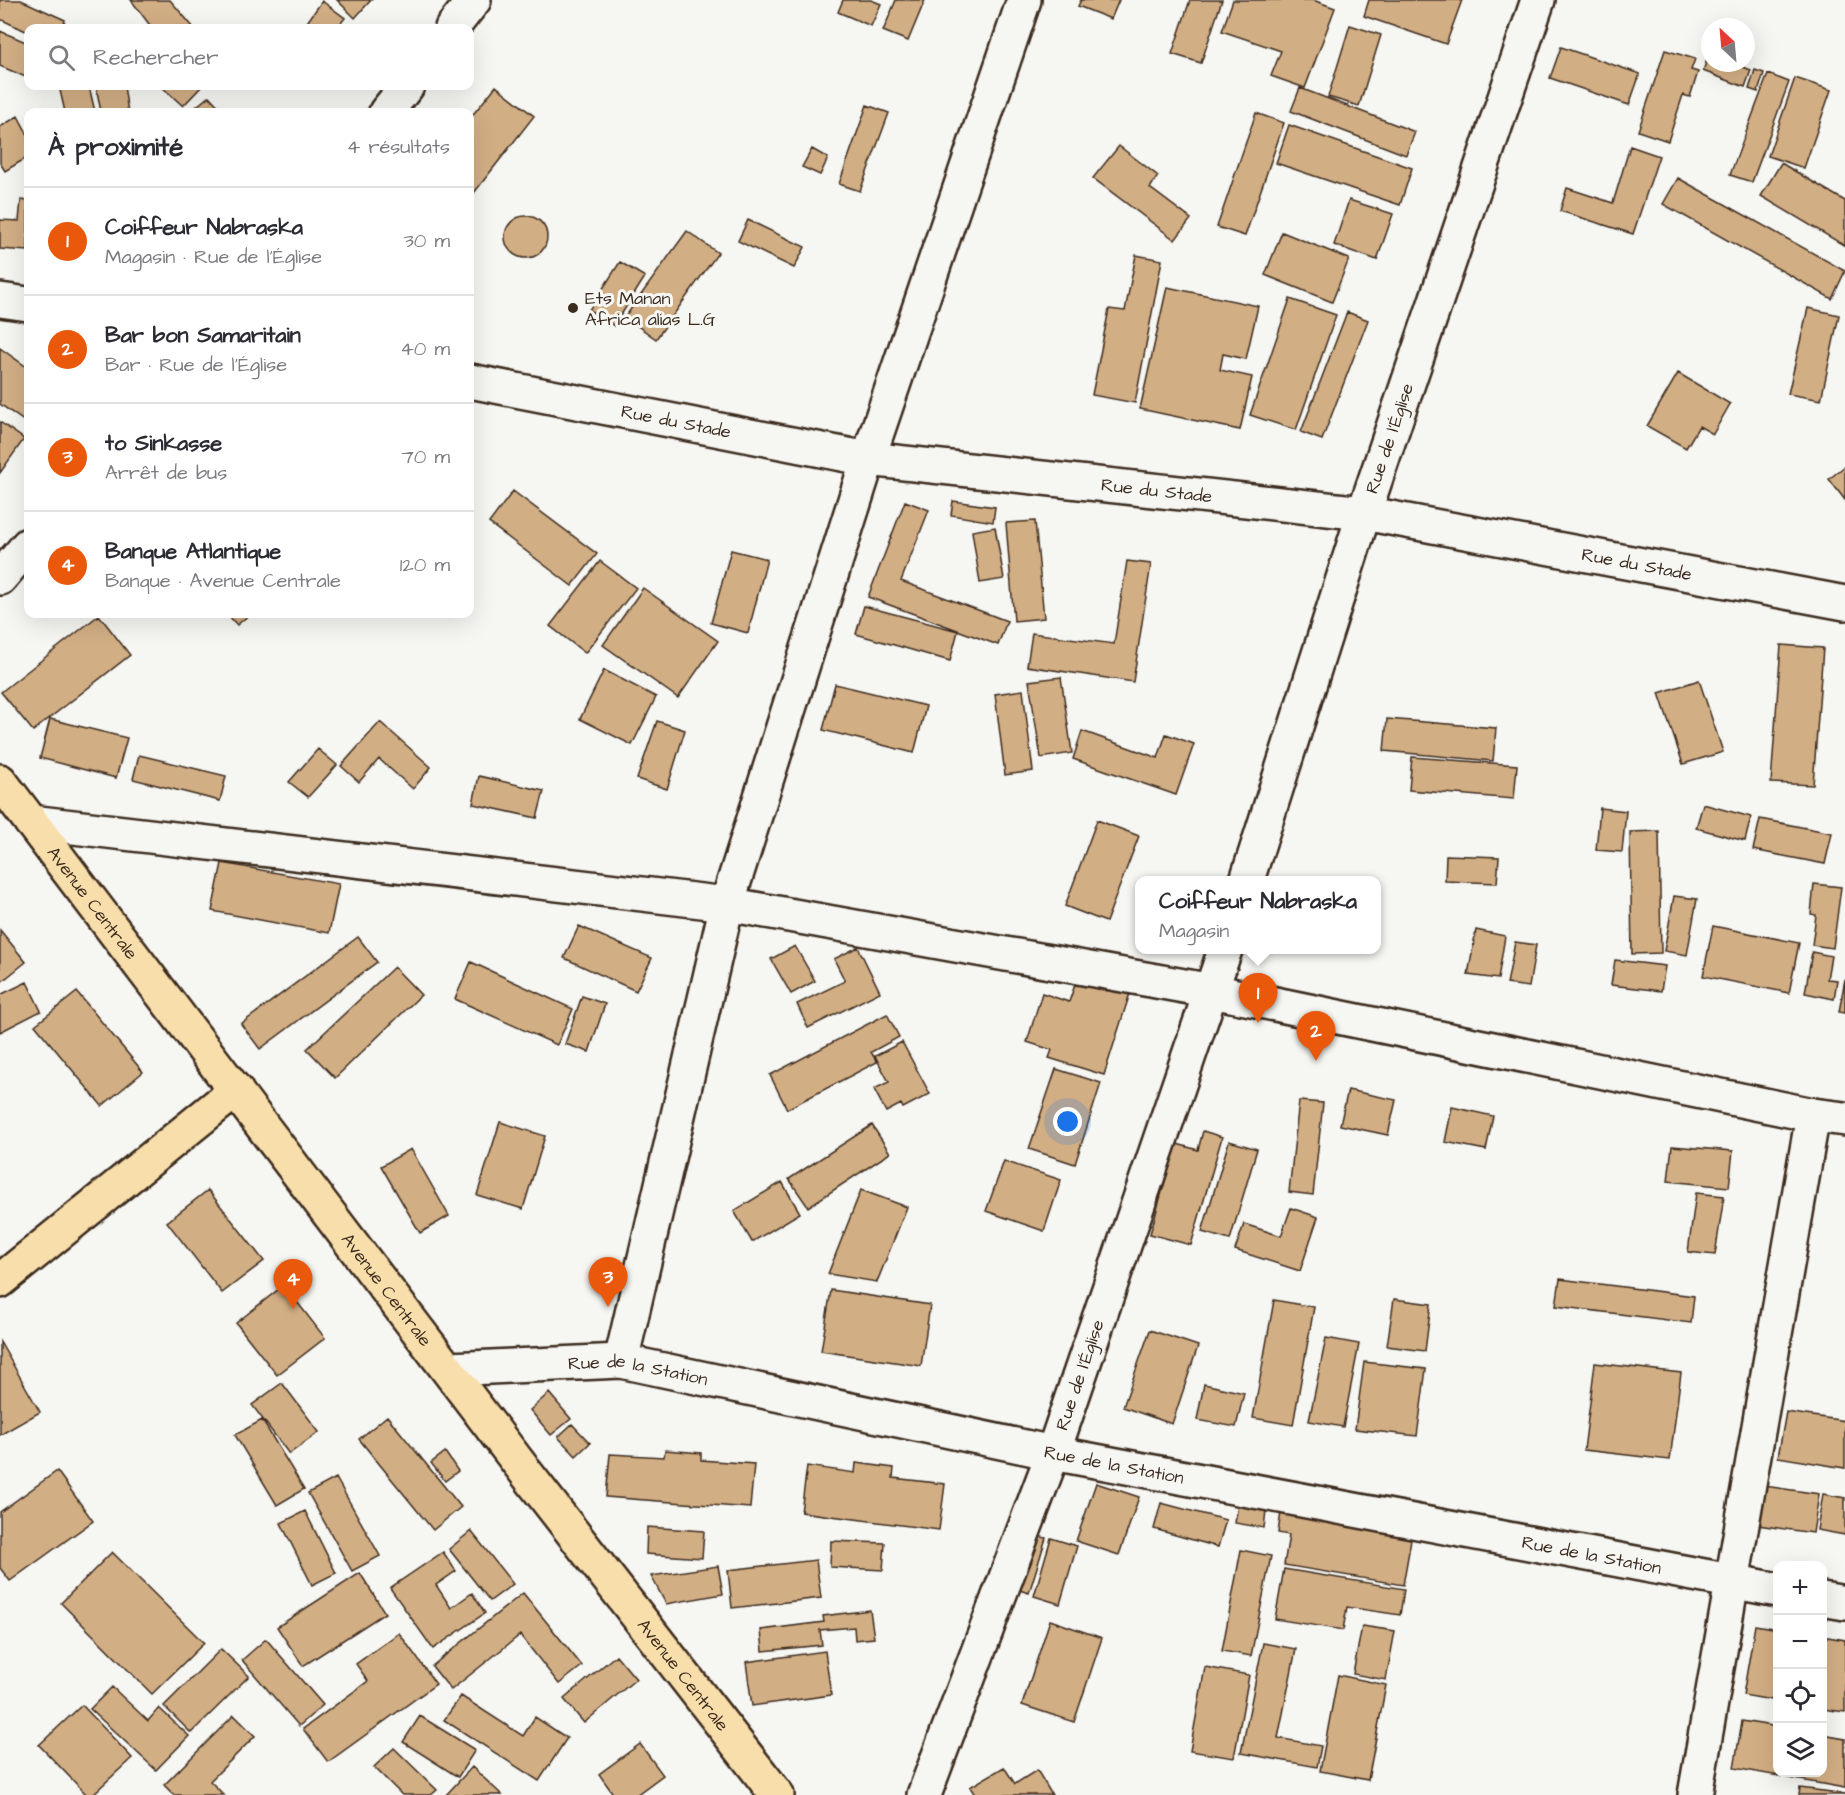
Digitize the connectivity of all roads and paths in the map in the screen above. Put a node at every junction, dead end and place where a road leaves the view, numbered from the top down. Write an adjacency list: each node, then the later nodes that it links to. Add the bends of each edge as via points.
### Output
1 (474, 0): 4 (street)
2 (1024, 0): 10 (street)
3 (1538, 0): 11 (street, Rue de l'Église)
4 (455, 24)
5 (404, 90): 6 (street)
6 (389, 108)
7 (0, 300): 8 (street)
8 (24, 303)
9 (474, 382): 10 (street, Rue du Stade)
10 (868, 459): 11 (street, Rue du Stade); 18 (street)
11 (1364, 513): 14 (street, Rue du Stade); 17 (street, Rue de l'Église)
12 (24, 550): 13 (street)
13 (0, 578)
14 (1845, 603)
15 (0, 781): 16 (main road, Avenue Centrale)
16 (32, 822): 18 (street); 21 (main road, Avenue Centrale)
17 (1248, 876)
18 (727, 904): 20 (street); 25 (street)
19 (1224, 954): 20 (street, Rue de l'Église)
20 (1212, 991): 22 (street); 27 (street, Rue de l'Église)
21 (236, 1090): 24 (main road); 26 (main road, Avenue Centrale)
22 (1813, 1115): 23 (street); 28 (street)
23 (1845, 1119)
24 (0, 1281)
25 (621, 1361): 26 (street, Rue de la Station); 27 (street, Rue de la Station)
26 (449, 1369): 32 (main road, Avenue Centrale)
27 (1053, 1453): 28 (street, Rue de la Station); 33 (street, Rue de l'Église)
28 (1731, 1582): 29 (street, Rue de la Station); 34 (street)
29 (1773, 1589)
30 (1827, 1600): 31 (street)
31 (1845, 1603)
32 (777, 1795)
33 (924, 1795)
34 (1695, 1795)

